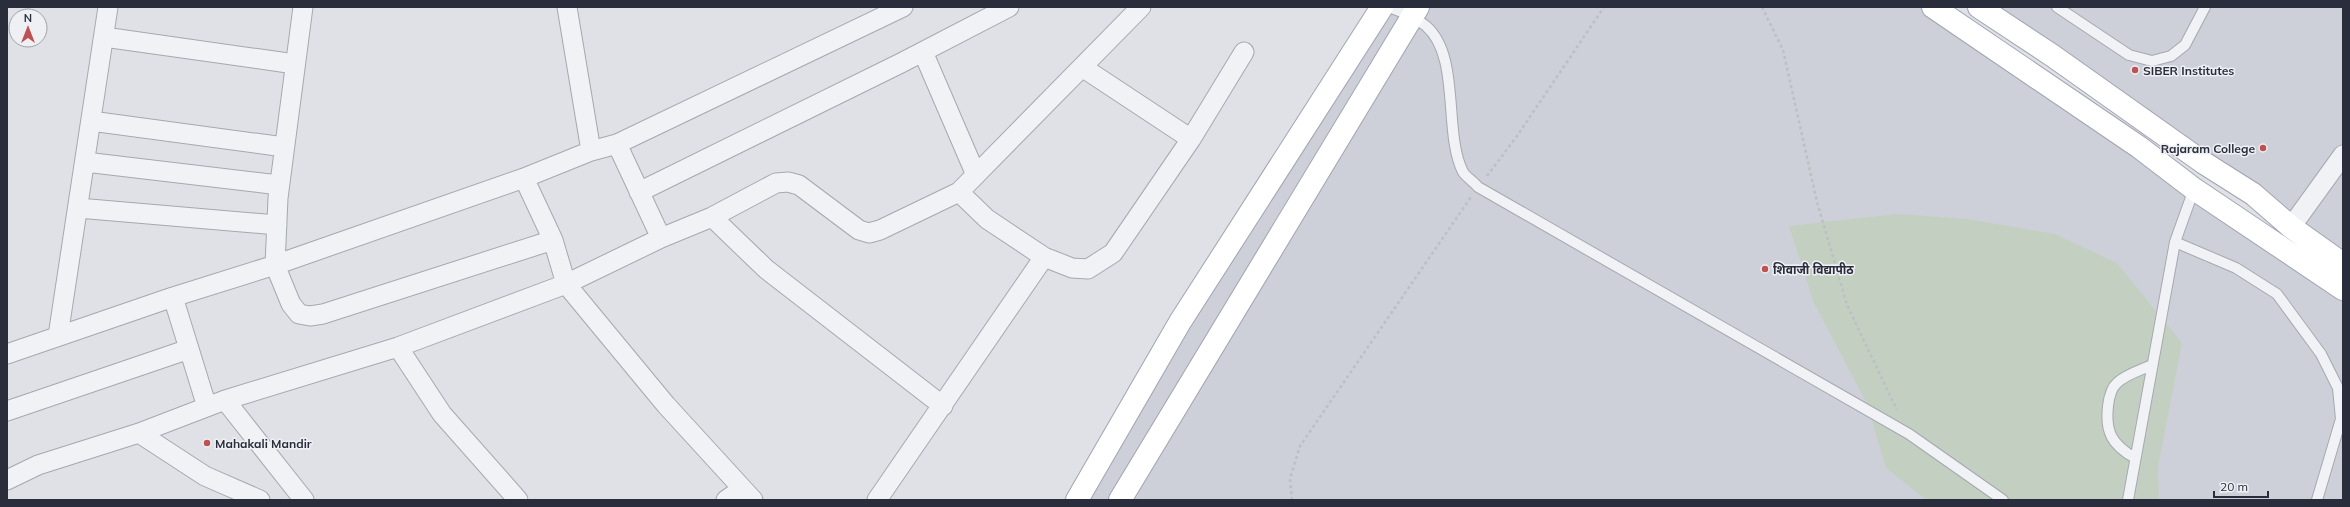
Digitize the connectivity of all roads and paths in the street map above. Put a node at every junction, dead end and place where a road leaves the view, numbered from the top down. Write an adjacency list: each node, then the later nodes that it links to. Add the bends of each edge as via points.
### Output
1 (108, 7): 17 (street)
2 (303, 7): 20 (street)
3 (566, 7): 26 (street)
4 (903, 7): 16 (street)
5 (1009, 7): 18 (street)
6 (1141, 7): 21 (street)
7 (1382, 7): 68 (main road, via 1180,322)
8 (1389, 7): 15 (lane)
9 (1604, 7): 32 (path, via 1517,136)
10 (1762, 7): 59 (path, via 1783,50 1817,202 1848,306)
11 (1933, 7): 33 (main road, via 2132,143)
12 (1979, 7): 39 (main road, via 2060,60 2204,163 2253,194)
13 (2057, 7): 14 (lane, via 2129,55 2152,61 2171,56 2186,45)
14 (2205, 7)
15 (1415, 12): 32 (lane, via 1440,44 1447,69 1455,142 1464,172); 69 (main road)
16 (872, 15): 24 (street)
17 (104, 37): 20 (street); 22 (street)
18 (923, 52): 29 (street); 34 (street)
19 (1244, 52): 23 (street)
20 (295, 64): 25 (street)
21 (1082, 67): 23 (street); 29 (street)
22 (91, 120): 25 (street); 28 (street)
23 (1191, 139): 43 (street, via 1112,253 1088,269 1072,268)
24 (617, 144): 26 (street); 34 (street)
25 (284, 147): 31 (street)
26 (591, 151): 30 (street)
27 (2343, 155): 39 (street)
28 (85, 162): 31 (street); 36 (street)
29 (976, 175): 35 (street)
30 (524, 178): 41 (street); 45 (street)
31 (280, 185): 38 (street)
32 (1478, 187): 59 (lane); 70 (path, via 1300,446 1290,479)
33 (2194, 189): 42 (lane); 47 (main road)
34 (639, 192): 40 (street)
35 (960, 192): 37 (street, via 870,233 859,230 800,185 788,182 776,183); 43 (street, via 987,219)
36 (78, 208): 38 (street); 49 (street)
37 (712, 217): 40 (street); 55 (street, via 766,269)
38 (277, 225): 45 (street)
39 (2291, 226): 44 (main road)
40 (661, 238): 46 (street)
41 (553, 240): 45 (street, via 310,316 299,314 291,304); 46 (street)
42 (2175, 242): 53 (lane); 73 (lane, via 2236,268 2278,294 2321,354 2338,388 2341,419)
43 (1044, 257): 55 (street)
44 (2343, 264)
45 (275, 265): 48 (street)
46 (566, 284): 50 (street); 62 (street, via 666,405)
47 (2343, 289)
48 (173, 297): 49 (street); 51 (street)
49 (58, 336): 52 (street)
50 (398, 347): 54 (street); 65 (street, via 442,414)
51 (189, 349): 56 (street); 57 (street)
52 (7, 354)
53 (2152, 365): 60 (lane); 60 (lane, via 2116,383 2109,398 2106,422 2112,438 2123,451)
54 (225, 400): 56 (street); 64 (street)
55 (943, 406): 67 (street)
56 (207, 407): 58 (street)
57 (7, 411)
58 (140, 433): 61 (street, via 38,466); 63 (street, via 205,476)
59 (1908, 434): 71 (lane)
60 (2135, 458): 72 (lane)
61 (7, 480)
62 (748, 494): 66 (street)
63 (260, 500)
64 (304, 500)
65 (518, 500)
66 (726, 500)
67 (877, 500)
68 (1077, 500)
69 (1120, 500)
70 (1292, 500)
71 (2003, 500)
72 (2128, 500)
73 (2317, 500)

